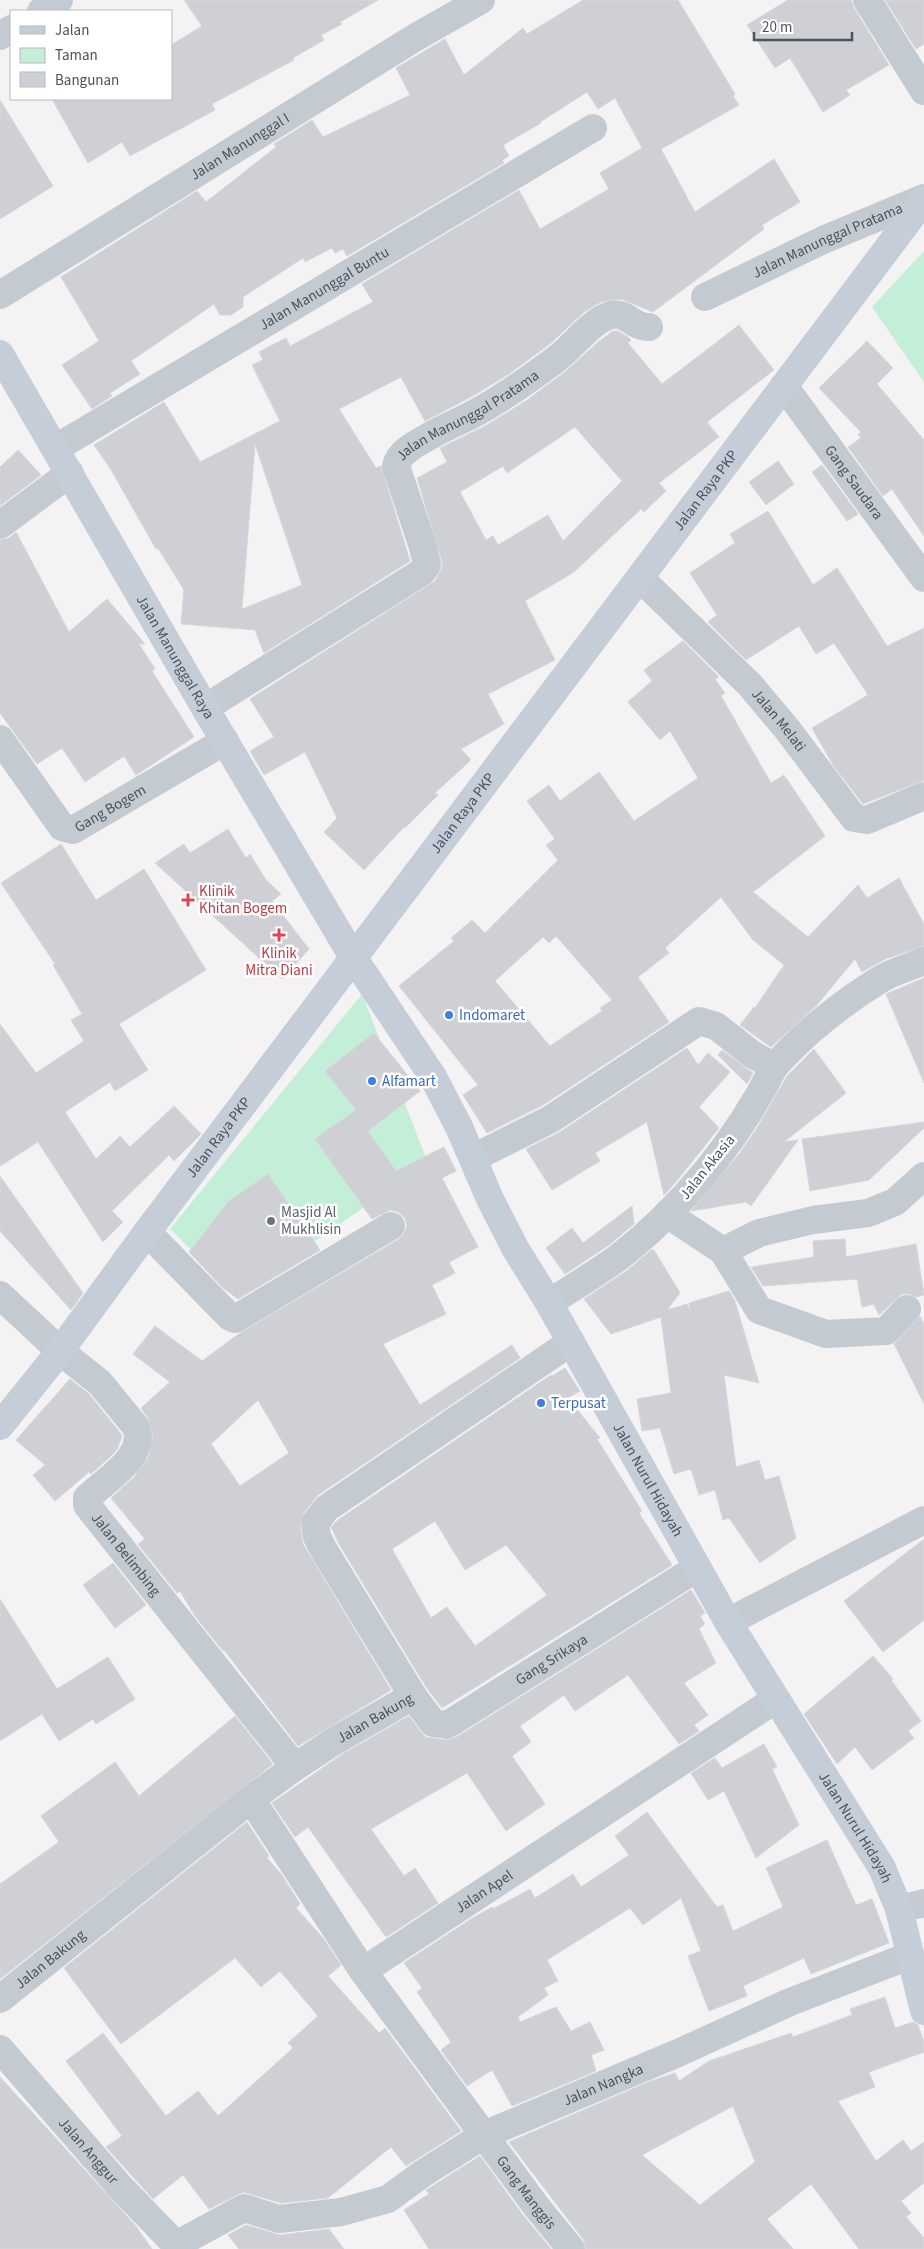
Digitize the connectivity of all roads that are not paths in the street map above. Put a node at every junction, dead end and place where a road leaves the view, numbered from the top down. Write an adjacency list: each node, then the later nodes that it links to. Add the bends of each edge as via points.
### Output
1 (59, 0): 4 (street)
2 (481, 0): 8 (street, Jalan Manunggal I)
3 (867, 0): 5 (street)
4 (43, 10)
5 (924, 91)
6 (593, 128): 13 (street, Jalan Manunggal Buntu)
7 (924, 199): 9 (street, Jalan Manunggal Pratama, via 822,240); 12 (street, Jalan Raya PKP)
8 (0, 294)
9 (705, 297)
10 (649, 327): 18 (street, Jalan Manunggal Pratama, via 635,324 625,315 605,317 558,358 517,387 422,440 400,456 396,466 427,566)
11 (0, 354): 13 (street, Jalan Manunggal Raya)
12 (784, 386): 16 (street, Jalan Raya PKP); 17 (street, Gang Saudara)
13 (56, 448): 14 (street, Jalan Manunggal Raya)
14 (70, 473): 15 (street); 18 (street, Jalan Manunggal Raya)
15 (0, 524)
16 (640, 578): 21 (street, Jalan Melati, via 750,685 854,818 867,820); 22 (street, Jalan Raya PKP)
17 (924, 578)
18 (205, 708): 20 (street, Jalan Manunggal Raya)
19 (0, 739): 20 (street, Gang Bogem, via 62,827 73,830)
20 (224, 741): 22 (street, Jalan Manunggal Raya)
21 (924, 796)
22 (353, 957): 25 (street, Jalan Nurul Hidayah, via 433,1077); 29 (street, Jalan Raya PKP)
23 (924, 961): 24 (street, Jalan Akasia, via 882,978 794,1044)
24 (774, 1067): 25 (street, via 716,1026 699,1022 551,1119); 27 (street, Jalan Akasia, via 740,1127)
25 (473, 1158): 32 (street, Jalan Nurul Hidayah, via 498,1216)
26 (924, 1176): 30 (street, via 895,1202 868,1213 813,1220 759,1233)
27 (667, 1214): 30 (street); 32 (street, Jalan Akasia, via 619,1256)
28 (392, 1226): 29 (street, via 235,1319 230,1318)
29 (147, 1232): 35 (street, Jalan Raya PKP)
30 (723, 1251): 33 (street, via 759,1310 826,1334 886,1331)
31 (0, 1295): 35 (street)
32 (549, 1303): 34 (street, Jalan Nurul Hidayah)
33 (907, 1308)
34 (571, 1342): 38 (street, Jalan Nurul Hidayah); 40 (street, Jalan Bakung, via 327,1508 315,1522 325,1552)
35 (60, 1351): 36 (street, Jalan Raya PKP); 42 (street, Jalan Belimbing, via 100,1383 139,1435 137,1446 120,1470 88,1498 88,1505)
36 (0, 1426)
37 (924, 1520): 39 (street)
38 (697, 1568): 39 (street, Jalan Nurul Hidayah); 40 (street, Gang Srikaya, via 447,1725 433,1723)
39 (728, 1622): 41 (street, Jalan Nurul Hidayah)
40 (413, 1696): 42 (street, Jalan Bakung)
41 (776, 1699): 44 (street, Jalan Nurul Hidayah, via 882,1868); 46 (street, Jalan Apel)
42 (295, 1767): 43 (street, Jalan Bakung)
43 (251, 1799): 46 (street); 47 (street, Jalan Bakung)
44 (911, 1906): 45 (street, Jalan Nurul Hidayah)
45 (909, 1956): 48 (street, Jalan Nurul Hidayah); 50 (street, Jalan Nangka, via 790,2002)
46 (363, 1971): 50 (street)
47 (0, 1999)
48 (924, 2010)
49 (0, 2049): 51 (street, Jalan Anggur, via 121,2188)
50 (484, 2135): 51 (street, Jalan Nangka, via 388,2199 341,2212 279,2218 244,2208); 52 (street, Gang Manggis)
51 (178, 2247)
52 (571, 2249)

